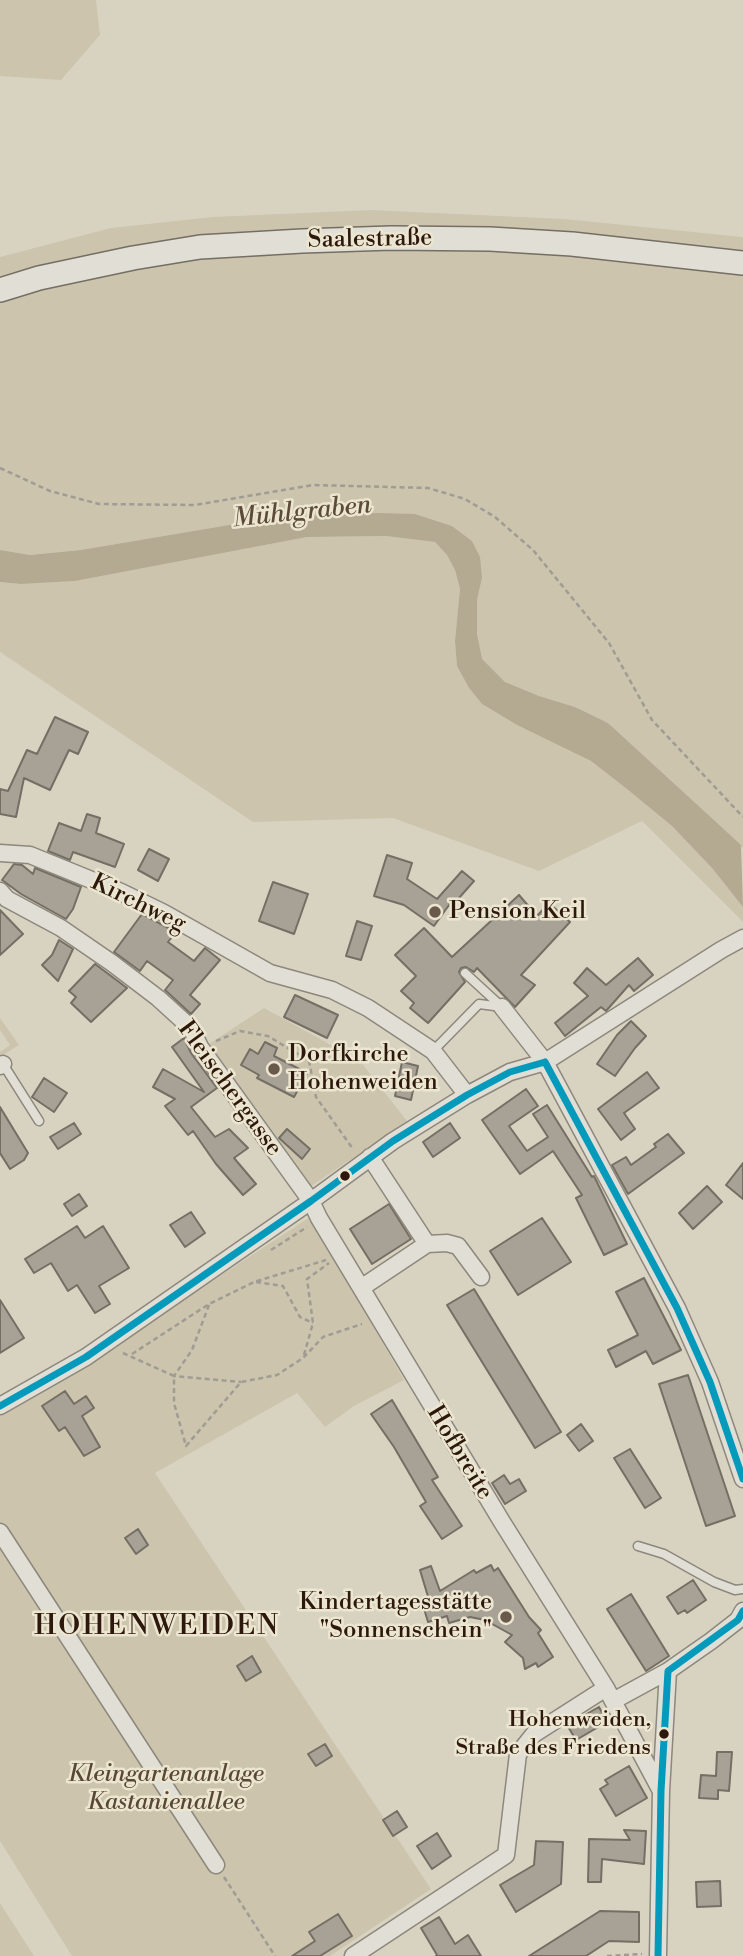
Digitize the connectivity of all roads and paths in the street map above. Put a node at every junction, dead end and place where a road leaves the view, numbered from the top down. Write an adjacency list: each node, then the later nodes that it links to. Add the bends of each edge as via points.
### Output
1 (743, 263): 2 (street, Saalestraße, via 503,240 302,241 200,247 39,278)
2 (0, 290)
3 (0, 468): 4 (path, via 50,491 99,504 195,505 313,485 428,488 466,499 533,550 609,643 652,720)
4 (743, 817)
5 (0, 853): 11 (street, Kirchweg, via 30,855 121,892 270,973 332,990 368,1008)
6 (0, 891): 10 (street, Fleischergasse, via 61,928 158,998 191,1028)
7 (743, 938): 12 (street)
8 (465, 972): 9 (lane)
9 (502, 1007): 11 (lane, via 479,1004); 12 (street)
10 (200, 1047): 16 (path, via 240,1031 268,1036 309,1061 316,1097); 17 (street, Fleischergasse)
11 (433, 1051): 14 (street, Kirchweg)
12 (545, 1062): 14 (street, via 510,1072); 32 (street, via 677,1308 710,1382)
13 (2, 1065): 15 (lane)
14 (467, 1095): 16 (street)
15 (39, 1121)
16 (365, 1160): 17 (street); 18 (street)
17 (311, 1201): 19 (street, Hofbreite); 26 (street)
18 (427, 1244): 20 (street, via 458,1246); 22 (street)
19 (341, 1254): 21 (path); 22 (street, Hofbreite); 25 (path, via 307,1279)
20 (481, 1277)
21 (254, 1282): 23 (path); 25 (path, via 283,1286 300,1317)
22 (361, 1288): 24 (street, Hofbreite)
23 (209, 1304): 27 (path); 29 (path, via 192,1350)
24 (379, 1318): 28 (path, via 323,1337); 38 (street, Hofbreite)
25 (313, 1323): 28 (path)
26 (111, 1339): 27 (path, via 120,1352); 31 (street)
27 (132, 1355): 29 (path)
28 (303, 1358): 30 (path, via 277,1375)
29 (174, 1376): 30 (path); 30 (path, via 174,1403 187,1446)
30 (241, 1382)
31 (0, 1406)
32 (743, 1479)
33 (0, 1532): 40 (street)
34 (638, 1546): 35 (lane, via 724,1586)
35 (743, 1589)
36 (743, 1611): 37 (street, via 738,1620)
37 (667, 1671): 38 (street); 39 (street)
38 (610, 1694): 39 (street, Hofbreite); 43 (street, via 534,1734 518,1754 506,1855)
39 (661, 1791): 41 (street)
40 (216, 1866): 42 (path)
41 (659, 1955): 44 (path)
42 (275, 1956)
43 (353, 1956)
44 (607, 1956)

